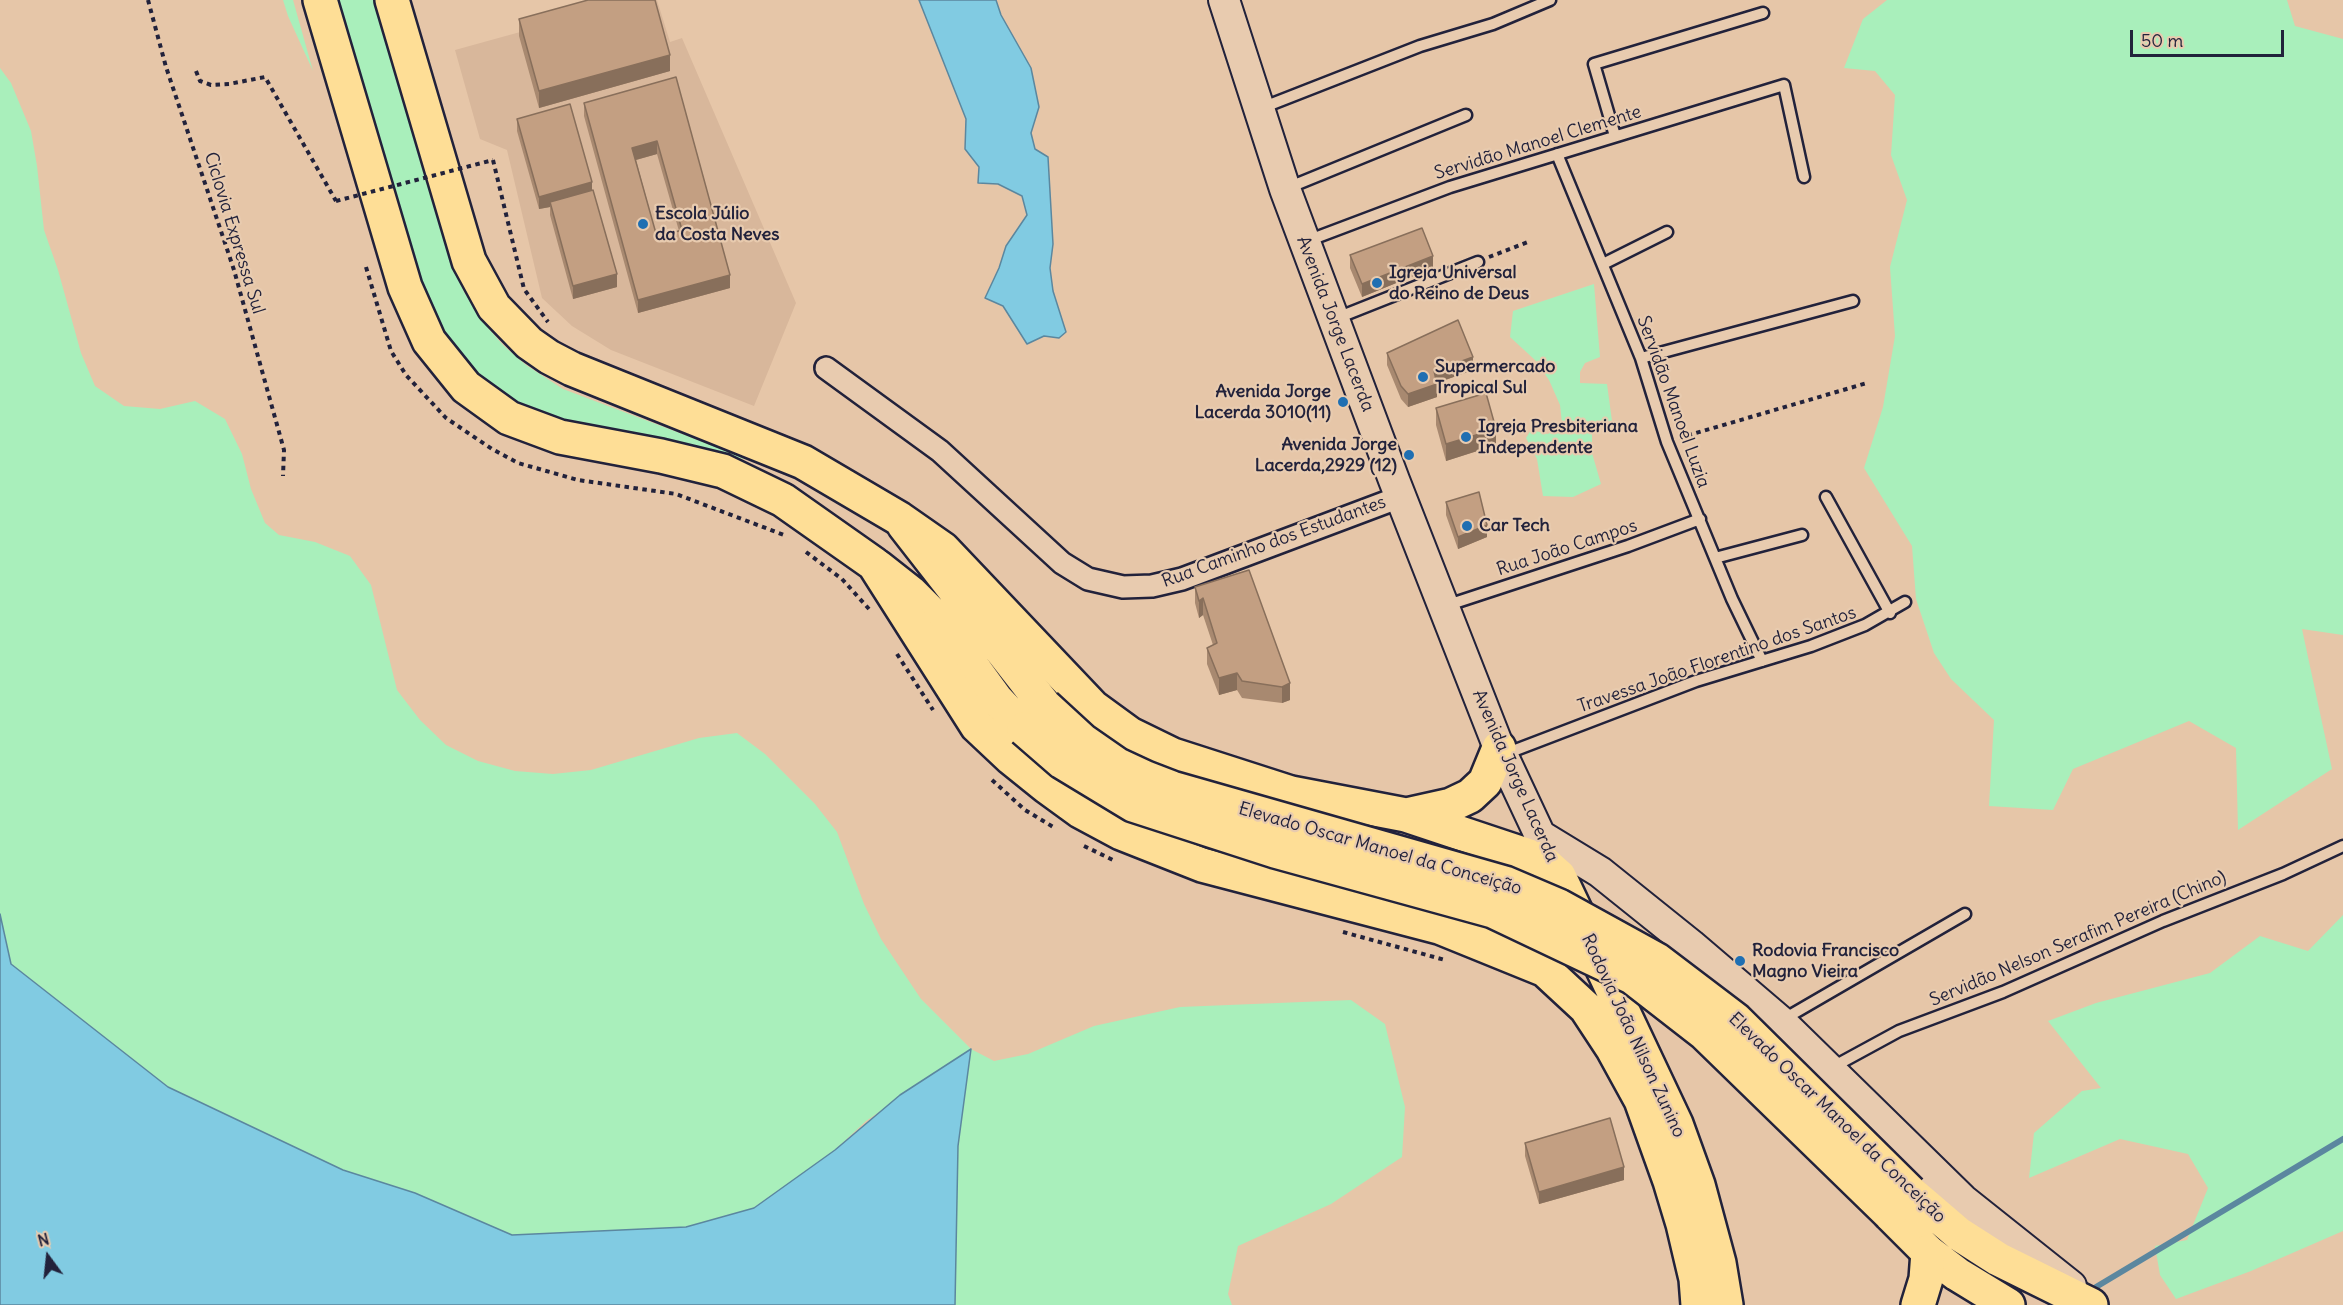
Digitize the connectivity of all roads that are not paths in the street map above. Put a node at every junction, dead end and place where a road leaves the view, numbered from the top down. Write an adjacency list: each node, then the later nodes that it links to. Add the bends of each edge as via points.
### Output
1 (320, 0): 26 (main road, Elevado Oscar Manoel da Conceição, via 405,287 429,341 466,387 509,418 560,437 662,456 723,471 754,484)
2 (392, 0): 22 (main road, via 469,261 494,307 511,327 549,357 803,462)
3 (1224, 0): 6 (main road, Avenida Jorge Lacerda)
4 (1550, 0): 6 (lane)
5 (1763, 13): 8 (lane, via 1594,64)
6 (1259, 109): 11 (main road, Avenida Jorge Lacerda)
7 (1466, 116): 11 (lane)
8 (1614, 136): 9 (lane, Servidão Manoel Clemente); 10 (lane, Servidão Manoel Clemente, via 1784,85)
9 (1557, 154): 13 (lane, Servidão Manoel Clemente, via 1402,203); 15 (lane, Servidão Manoel Luzia)
10 (1804, 177)
11 (1285, 189): 13 (main road, Avenida Jorge Lacerda)
12 (1667, 232): 15 (lane)
13 (1304, 242): 17 (main road, Avenida Jorge Lacerda)
14 (1478, 262): 17 (lane)
15 (1602, 264): 18 (lane, Servidão Manoel Luzia)
16 (1852, 301): 18 (lane)
17 (1334, 320): 20 (main road, Avenida Jorge Lacerda)
18 (1641, 358): 23 (lane, Servidão Manoel Luzia, via 1667,442)
19 (826, 368): 20 (street, Rua Caminho dos Estudantes, via 940,451 1062,563 1088,579 1123,587 1182,579)
20 (1400, 497): 28 (main road, Avenida Jorge Lacerda)
21 (1826, 497): 29 (lane)
22 (900, 519): 31 (main road, Elevado Oscar Manoel da Conceição); 33 (main road, via 943,549 1093,707 1130,734 1173,755 1291,793)
23 (1700, 519): 25 (lane, Servidão Manoel Luzia); 28 (lane, Rua João Campos)
24 (1802, 535): 25 (lane)
25 (1715, 558): 30 (lane, Servidão Manoel Luzia)
26 (874, 564): 31 (main road, Elevado Oscar Manoel da Conceição, via 940,621 996,699); 42 (main road, Rodovia João Nilson Zunino, via 978,726 1011,758 1080,811 1152,847 1202,865 1438,927 1536,966 1570,991 1613,1048 1641,1100 1670,1181)
27 (1905, 602): 29 (lane, Travessa João Florentino dos Santos)
28 (1443, 607): 32 (main road, Avenida Jorge Lacerda)
29 (1890, 613): 30 (lane, Travessa João Florentino dos Santos, via 1811,646)
30 (1762, 661): 32 (lane, Travessa João Florentino dos Santos)
31 (1034, 718): 40 (main road, Elevado Oscar Manoel da Conceição, bridge, via 1062,762 1133,805 1275,851 1493,911 1632,977 1704,1033)
32 (1501, 752): 33 (main road, via 1485,782 1470,796 1451,805); 34 (main road, Avenida Jorge Lacerda)
33 (1406, 815): 36 (main road, via 1541,860)
34 (1541, 836): 36 (main road, Avenida Jorge Lacerda); 38 (main road, via 1600,872)
35 (2343, 846): 39 (lane, Servidão Nelson Serafim Pereira (Chino), via 2003,992 1899,1031)
36 (1559, 876): 43 (main road, Rodovia João Nilson Zunino, via 1676,1124 1698,1185)
37 (1965, 914): 38 (lane)
38 (1780, 1021): 39 (main road)
39 (1828, 1070): 46 (main road, via 1963,1200)
40 (1900, 1203): 41 (main road, Elevado Oscar Manoel da Conceição); 46 (main road, Elevado Oscar Manoel da Conceição, via 1998,1259)
41 (1928, 1252): 44 (main road, via 1926,1279); 45 (main road, Elevado Oscar Manoel da Conceição)
42 (1694, 1296)
43 (1726, 1305)
44 (1918, 1305)
45 (2008, 1305)
46 (2093, 1305)

